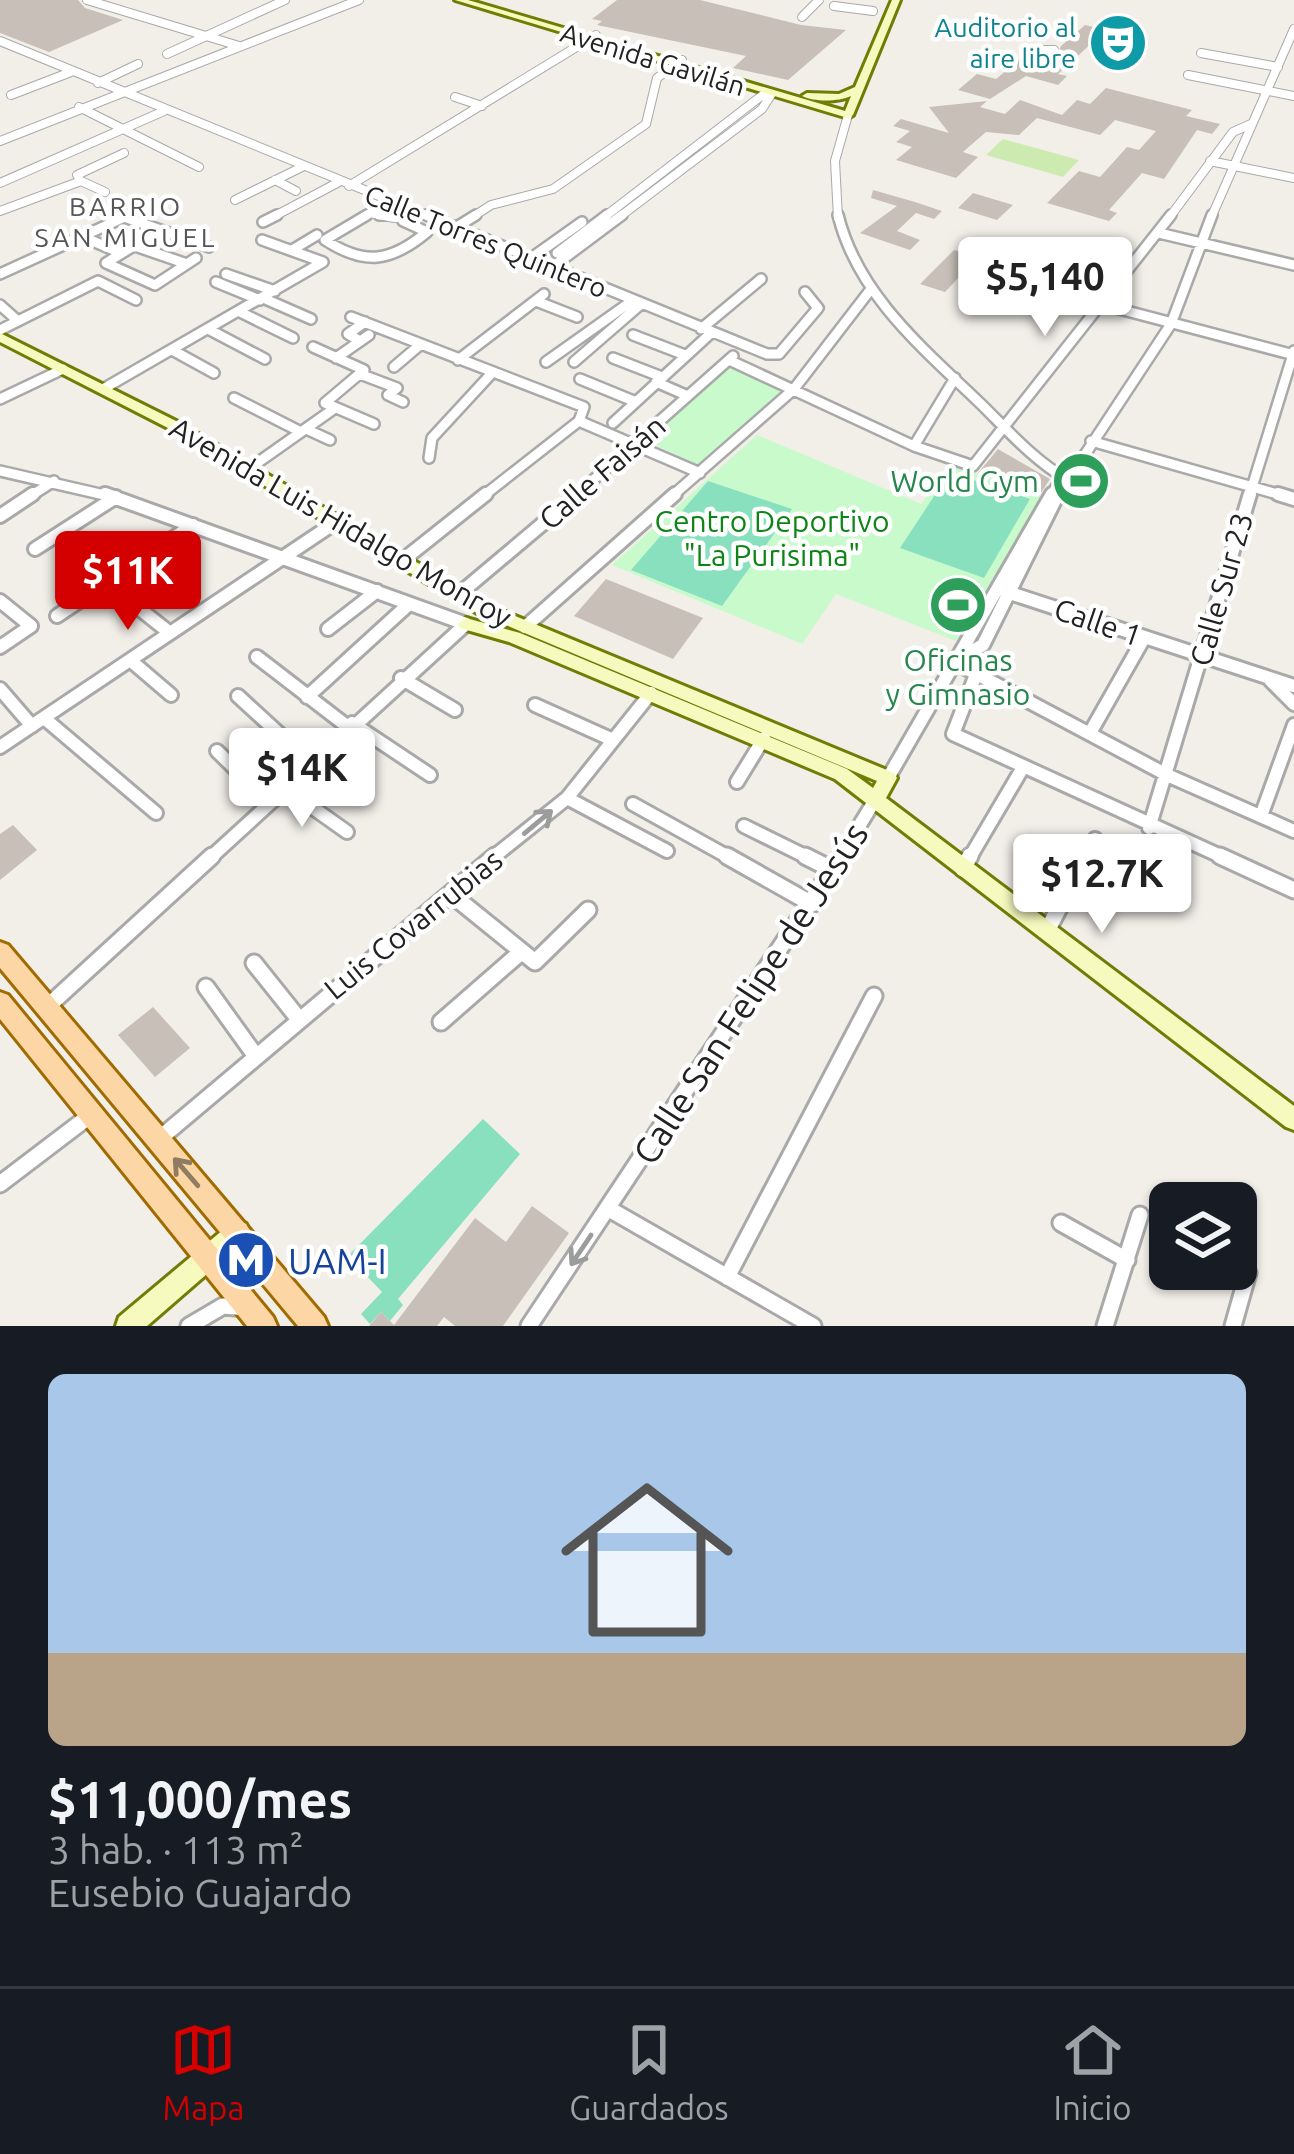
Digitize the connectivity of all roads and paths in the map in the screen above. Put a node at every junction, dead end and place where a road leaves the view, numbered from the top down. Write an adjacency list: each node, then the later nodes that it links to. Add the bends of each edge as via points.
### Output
1 (87, 0): 13 (street)
2 (267, 0): 13 (street)
3 (285, 0): 14 (street)
4 (359, 0): 17 (street)
5 (459, 0): 15 (street, Avenida Gavilán)
6 (476, 0): 15 (street, Avenida Gavilán)
7 (819, 0): 11 (street)
8 (861, 1): 9 (street)
9 (884, 4): 10 (street); 30 (street)
10 (834, 6)
11 (802, 17)
12 (1294, 29): 25 (street)
13 (195, 32): 14 (street)
14 (205, 35): 17 (street); 21 (street)
15 (593, 37): 23 (street, Avenida Gavilán); 37 (street)
16 (1, 42): 26 (street, Calle Torres Quintero)
17 (239, 46): 32 (street)
18 (1036, 50): 19 (street)
19 (1054, 50)
20 (1202, 52): 25 (street)
21 (167, 54)
22 (111, 63): 28 (street, via 118,65)
23 (679, 63): 30 (street, Avenida Gavilán, via 813,98); 33 (street, Avenida Gavilán); 65 (street, via 657,78 646,124 553,189 491,205)
24 (138, 64): 29 (street)
25 (1278, 67): 31 (street)
26 (71, 72): 28 (street, Calle Torres Quintero); 34 (street)
27 (1188, 75): 31 (street)
28 (87, 79): 29 (street, Calle Torres Quintero)
29 (98, 83): 32 (street, Calle Torres Quintero)
30 (858, 89): 40 (street)
31 (1268, 91): 35 (street); 41 (street)
32 (118, 92): 38 (street); 39 (street, Calle Torres Quintero)
33 (768, 94): 40 (street, Avenida Gavilán); 80 (street, via 762,110)
34 (11, 95)
35 (1294, 96)
36 (454, 97): 37 (street)
37 (482, 106): 55 (street)
38 (79, 107): 42 (street); 43 (street)
39 (164, 111): 42 (street); 49 (street, Calle Torres Quintero)
40 (848, 115): 85 (street, via 831,166 832,200 846,247)
41 (1251, 124): 45 (street, via 1232,132); 47 (street)
42 (125, 129): 48 (street); 54 (street)
43 (0, 141)
44 (124, 153): 46 (street)
45 (1210, 161): 47 (street); 66 (street)
46 (104, 162): 50 (street); 53 (street, via 77,175)
47 (1232, 165): 51 (street); 73 (street)
48 (199, 166)
49 (302, 167): 52 (street); 55 (street, Calle Torres Quintero)
50 (118, 168)
51 (1294, 178)
52 (275, 180): 56 (street); 58 (street)
53 (81, 181): 57 (street); 59 (street)
54 (0, 183)
55 (344, 184): 61 (street, Calle Torres Quintero); 63 (street)
56 (296, 191)
57 (105, 192)
58 (235, 200)
59 (0, 211)
60 (137, 211): 62 (street)
61 (413, 212): 61 (street, via 370,213 325,240 384,262 426,234 403,221); 65 (street, Calle Torres Quintero)
62 (124, 218): 69 (street); 75 (street)
63 (263, 222)
64 (582, 222): 78 (street)
65 (454, 229): 78 (street, Calle Torres Quintero)
66 (1159, 233): 73 (street); 92 (street)
67 (292, 235): 72 (street)
68 (317, 235): 72 (street)
69 (83, 237): 77 (street); 81 (street)
70 (148, 237): 74 (street)
71 (262, 240): 76 (street)
72 (307, 241): 76 (street)
73 (1201, 243): 79 (street); 98 (street)
74 (135, 246): 77 (street); 77 (street, via 192,261 155,285 106,262)
75 (209, 247)
76 (292, 250): 86 (street, via 323,262)
77 (121, 254)
78 (530, 259): 80 (street, Calle Torres Quintero)
79 (1294, 265)
80 (546, 266): 90 (street, Calle Torres Quintero)
81 (0, 274)
82 (226, 274): 86 (street)
83 (761, 279): 100 (street)
84 (216, 283): 89 (street)
85 (871, 289): 123 (street); 127 (street)
86 (275, 291): 89 (street)
87 (805, 292): 106 (street, via 818,308 779,354)
88 (136, 299): 97 (street, via 98,281)
89 (261, 299): 93 (street); 96 (street)
90 (637, 303): 100 (street, Calle Torres Quintero); 116 (street); 117 (street)
91 (0, 305): 97 (street)
92 (1104, 305): 98 (street); 137 (street)
93 (240, 312): 99 (street); 103 (street)
94 (352, 317): 101 (street)
95 (577, 317): 114 (street, via 540,298)
96 (311, 319)
97 (17, 321): 104 (street)
98 (1171, 324): 109 (street); 140 (street)
99 (210, 330): 108 (street); 111 (street)
100 (706, 331): 106 (street, Calle Torres Quintero); 110 (street)
101 (365, 333): 105 (street); 112 (street)
102 (633, 335): 110 (street)
103 (292, 338)
104 (3, 339): 119 (street, Avenida Luis Hidalgo Monroy)
105 (422, 344): 114 (street); 118 (street)
106 (743, 345): 115 (street, Calle Faisán)
107 (313, 347): 112 (street)
108 (174, 351): 120 (street); 126 (street)
109 (1294, 354): 149 (street, Calle Sur 23)
110 (685, 356): 125 (street)
111 (265, 358)
112 (336, 358): 122 (street)
113 (613, 358): 125 (street)
114 (458, 360): 121 (street)
115 (729, 360): 127 (street); 128 (street, Calle Faisán)
116 (546, 362)
117 (574, 362)
118 (394, 367)
119 (63, 369): 126 (street, Avenida Luis Hidalgo Monroy); 130 (street)
120 (214, 373)
121 (492, 373): 134 (street, via 584,407); 143 (street, via 432,438)
122 (360, 374): 131 (street, via 397,388 388,395); 133 (street, via 325,404)
123 (955, 378): 137 (street); 142 (street)
124 (580, 379): 132 (street)
125 (659, 380): 128 (street); 132 (street)
126 (103, 389): 144 (street, Avenida Luis Hidalgo Monroy)
127 (794, 389): 142 (street); 146 (street)
128 (688, 396): 141 (street, Calle Faisán)
129 (234, 398): 138 (street)
130 (0, 399)
131 (403, 402)
132 (636, 402): 135 (street)
133 (335, 408): 136 (street); 138 (street)
134 (579, 421): 141 (street); 157 (street)
135 (613, 423)
136 (374, 424)
137 (1006, 427): 142 (street, via 974,466); 147 (street)
138 (303, 431): 139 (street); 144 (street)
139 (330, 440)
140 (1091, 441): 147 (street); 149 (street)
141 (637, 446): 146 (street); 162 (street, Calle Faisán)
142 (914, 446)
143 (428, 458)
144 (250, 468): 153 (street, Avenida Luis Hidalgo Monroy)
145 (0, 471): 148 (street)
146 (700, 473): 168 (street)
147 (1066, 475): 159 (street, Calle San Felipe de Jesús); 161 (street, Calle San Felipe de Jesús)
148 (56, 480): 150 (street); 152 (street)
149 (1251, 486): 151 (street); 174 (street, Calle Sur 23)
150 (116, 497): 154 (street); 155 (street)
151 (1294, 499)
152 (0, 517)
153 (339, 520): 156 (street); 157 (street, Avenida Luis Hidalgo Monroy)
154 (193, 525): 156 (street); 158 (street)
155 (35, 549)
156 (282, 558): 160 (street); 170 (street)
157 (403, 560): 162 (street, Avenida Luis Hidalgo Monroy)
158 (107, 584): 166 (street); 170 (street)
159 (996, 588): 161 (street, Calle 1); 176 (street, Calle San Felipe de Jesús)
160 (377, 591): 164 (street); 169 (street)
161 (1011, 593): 171 (street, Calle 1); 176 (street, Calle San Felipe de Jesús, via 983,645)
162 (458, 595): 165 (street, Avenida Luis Hidalgo Monroy)
163 (0, 601): 172 (street, via 31,626)
164 (410, 604): 167 (street); 185 (street)
165 (483, 609): 167 (street); 168 (street, Avenida Luis Hidalgo Monroy)
166 (57, 616)
167 (466, 624): 178 (street); 182 (street, Avenida Luis Hidalgo Monroy)
168 (525, 627): 201 (street, Avenida Luis Hidalgo Monroy)
169 (328, 629)
170 (170, 633): 175 (street)
171 (1144, 638): 174 (street, Calle 1); 192 (street)
172 (0, 647)
173 (257, 657): 185 (street)
174 (1202, 657): 179 (street, Calle 1); 200 (street, Calle Sur 23)
175 (130, 660): 183 (street); 189 (street)
176 (961, 660): 177 (street); 201 (street, Calle San Felipe de Jesús)
177 (977, 672): 192 (street); 198 (street, via 953,734)
178 (401, 677): 188 (street); 191 (street)
179 (1269, 679): 180 (street, Calle 1); 186 (street)
180 (1294, 686)
181 (0, 689): 189 (street)
182 (651, 692): 193 (street, Avenida Luis Hidalgo Monroy); 194 (street, Luis Covarrubias)
183 (171, 695)
184 (238, 696): 197 (street)
185 (307, 697): 191 (street)
186 (1294, 704)
187 (535, 705): 194 (street)
188 (455, 710)
189 (38, 722): 195 (street); 208 (street)
190 (1294, 724): 209 (street)
191 (350, 725): 197 (street); 199 (street)
192 (1090, 733): 200 (street)
193 (764, 738): 202 (street); 205 (street, Avenida Luis Hidalgo Monroy, via 825,765)
194 (613, 740): 204 (street, Luis Covarrubias)
195 (0, 747)
196 (217, 751): 206 (street)
197 (311, 764): 203 (street)
198 (1022, 770): 211 (street); 216 (street)
199 (430, 775)
200 (1167, 775): 209 (street); 211 (street, Calle Sur 23)
201 (888, 778): 205 (street, Calle San Felipe de Jesús)
202 (737, 782)
203 (285, 788): 206 (street); 213 (street)
204 (567, 798): 215 (street); 219 (street, Luis Covarrubias, one-way to 204)
205 (874, 800): 216 (street, Avenida Luis Hidalgo Monroy); 217 (street, Calle San Felipe de Jesús)
206 (269, 802): 229 (street)
207 (633, 804): 220 (street)
208 (156, 813)
209 (1261, 815): 212 (street)
210 (744, 826): 217 (street)
211 (1149, 828): 218 (street)
212 (1294, 831)
213 (347, 832)
214 (1095, 839): 222 (street)
215 (668, 851)
216 (963, 869): 222 (street, Avenida Luis Hidalgo Monroy)
217 (833, 871): 220 (street, Calle San Felipe de Jesús)
218 (1294, 890)
219 (451, 894): 224 (street); 230 (street, Luis Covarrubias)
220 (812, 904): 237 (street, Calle San Felipe de Jesús)
221 (589, 910): 224 (street, via 535,962)
222 (1048, 929): 234 (street, Avenida Luis Hidalgo Monroy)
223 (0, 952): 229 (main road)
224 (521, 952): 231 (street)
225 (254, 963): 230 (street)
226 (206, 987): 232 (street)
227 (874, 996): 243 (street)
228 (0, 1002): 233 (main road)
229 (47, 1007): 235 (main road)
230 (298, 1018): 232 (street, Luis Covarrubias)
231 (441, 1022)
232 (255, 1055): 235 (street, Luis Covarrubias)
233 (92, 1114): 236 (street); 241 (main road)
234 (1294, 1119)
235 (159, 1139): 240 (main road, one-way to 235)
236 (0, 1184)
237 (609, 1209): 243 (street); 249 (street, Calle San Felipe de Jesús, one-way to 249)
238 (1140, 1215): 242 (street)
239 (1061, 1223): 242 (street)
240 (238, 1232): 241 (street); 248 (main road)
241 (209, 1258): 245 (main road); 246 (street)
242 (1127, 1260): 251 (street)
243 (727, 1277): 250 (street)
244 (1243, 1290): 252 (street)
245 (257, 1317): 247 (street, via 223,1306)
246 (128, 1326)
247 (189, 1326)
248 (315, 1326)
249 (529, 1326)
250 (813, 1326)
251 (1105, 1326)
252 (1233, 1326)

